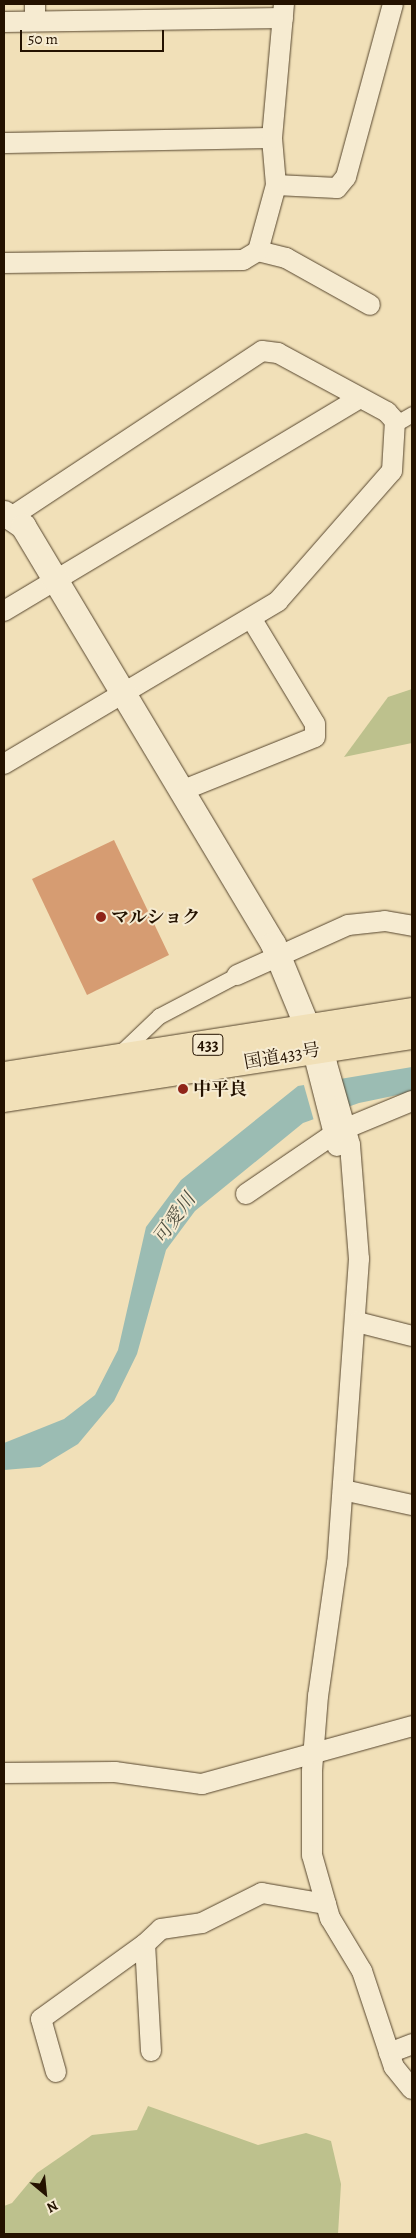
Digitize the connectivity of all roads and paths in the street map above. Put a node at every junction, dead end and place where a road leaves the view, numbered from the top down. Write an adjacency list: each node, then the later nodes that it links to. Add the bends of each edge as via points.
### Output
1 (393, 4): 8 (street, via 346,177 337,188)
2 (283, 11): 4 (street); 6 (street)
3 (35, 12): 4 (street); 5 (street)
4 (155, 12)
5 (4, 22)
6 (272, 138): 7 (street); 8 (street)
7 (4, 142)
8 (276, 185): 9 (street)
9 (258, 252): 10 (street, via 244,260); 11 (street, via 286,258)
10 (4, 263)
11 (370, 305)
12 (360, 398): 13 (street); 14 (street, via 278,354 262,352); 15 (street)
13 (404, 419): 17 (street, via 388,476 278,601)
14 (8, 514): 15 (street, via 23,526)
15 (56, 580): 16 (street); 18 (street)
16 (4, 611)
17 (251, 618): 18 (street); 20 (street, via 315,724 315,737)
18 (123, 694): 19 (street); 20 (street)
19 (4, 764)
20 (181, 791): 22 (street)
21 (412, 926): 22 (street, via 385,921 357,923)
22 (278, 954): 23 (street); 26 (street)
23 (236, 975): 27 (street, via 158,1016)
24 (412, 1012): 26 (highway, 国道433号 / 433)
25 (412, 1035): 26 (highway, 国道433号 / 433)
26 (317, 1055): 27 (highway, 国道433号 / 433); 29 (highway, 国道433号 / 433); 31 (street)
27 (114, 1058): 28 (highway, 国道433号 / 433)
28 (4, 1076)
29 (4, 1098)
30 (412, 1101): 31 (street)
31 (338, 1126): 32 (street); 33 (street, via 354,1178 359,1260)
32 (246, 1194)
33 (357, 1322): 34 (street); 35 (street)
34 (412, 1336)
35 (343, 1490): 36 (street); 38 (street)
36 (412, 1505)
37 (412, 1726): 38 (street)
38 (313, 1751): 39 (street, via 202,1784 115,1772); 40 (street, via 312,1855)
39 (4, 1773)
40 (326, 1904): 41 (street, via 262,1894 202,1923 162,1929); 44 (street, via 330,1918 362,1971)
41 (145, 1944): 43 (street); 45 (street, via 41,2019)
42 (412, 2044): 44 (street)
43 (151, 2051)
44 (389, 2053): 46 (street, via 394,2067)
45 (56, 2072)
46 (412, 2089)

